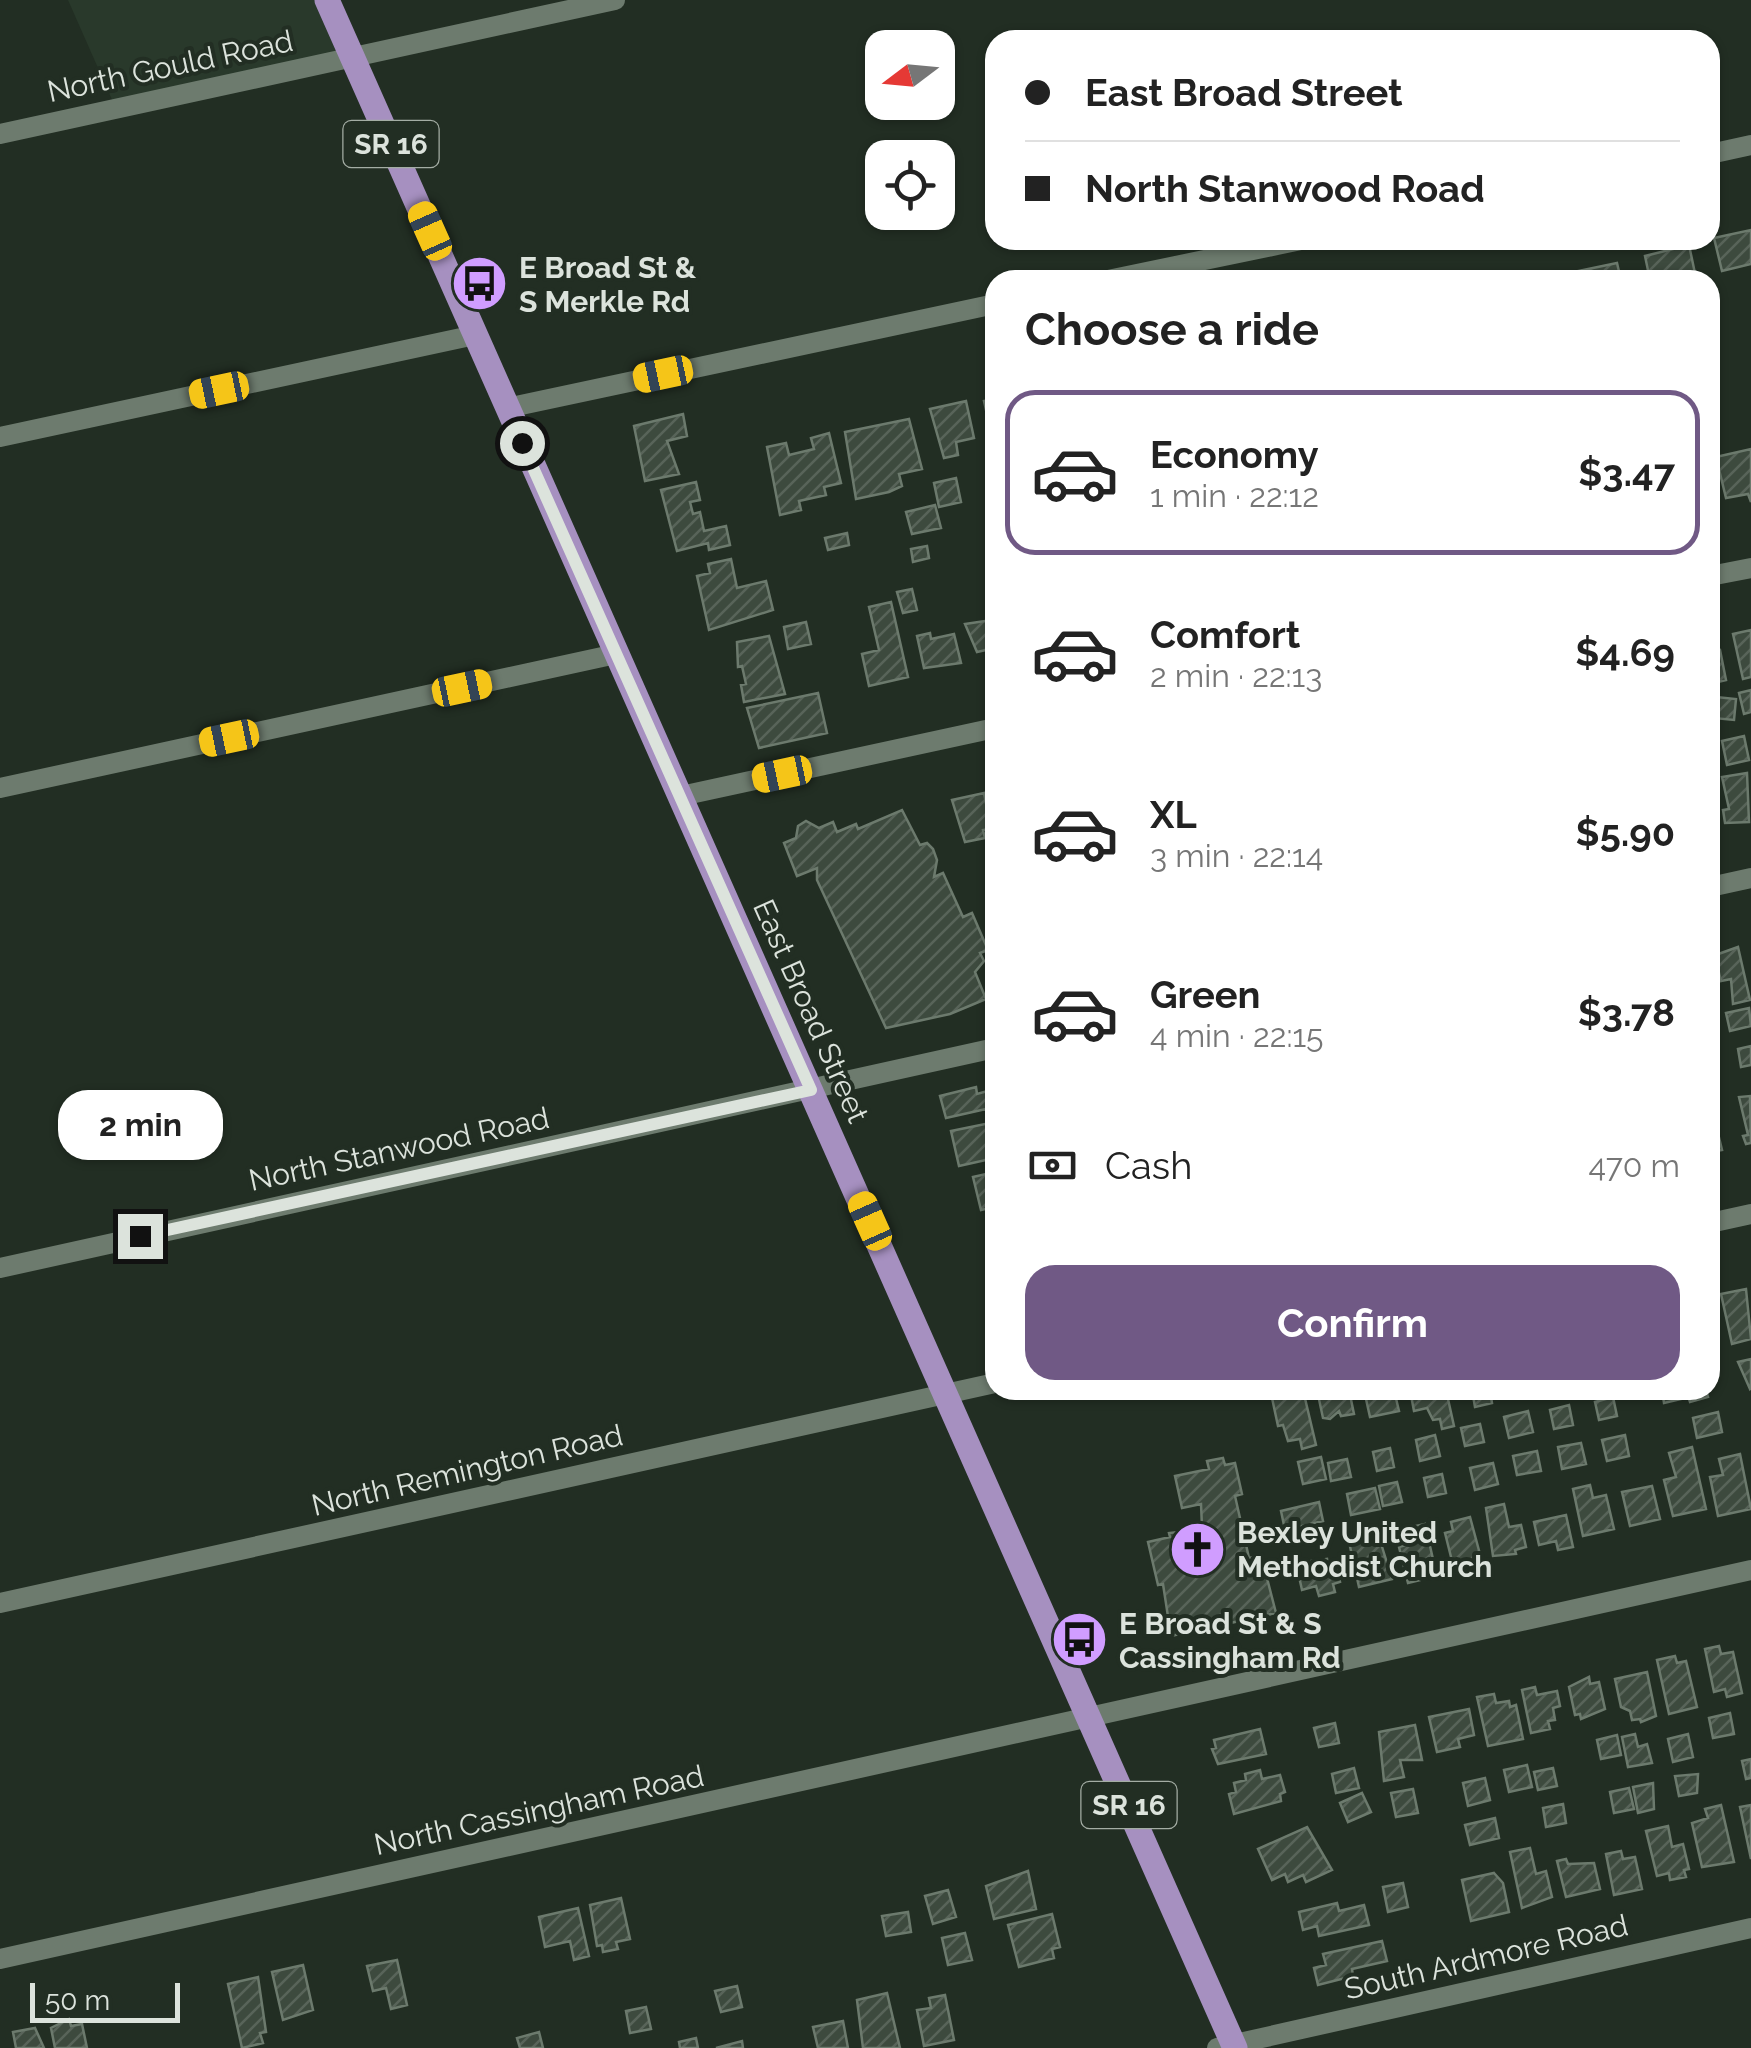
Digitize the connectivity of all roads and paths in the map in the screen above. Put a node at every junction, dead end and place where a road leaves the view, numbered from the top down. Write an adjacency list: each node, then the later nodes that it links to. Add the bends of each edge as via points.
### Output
1 (327, 0): 3 (main road, East Broad Street / SR 16)
2 (614, 0): 3 (street, North Gould Road)
3 (353, 56): 4 (street, North Gould Road); 10 (main road, East Broad Street / SR 16)
4 (0, 134)
5 (1751, 145): 6 (street)
6 (1720, 152)
7 (1252, 250): 8 (street)
8 (1156, 270)
9 (985, 306): 11 (street)
10 (475, 335): 11 (main road, East Broad Street / SR 16); 12 (street)
11 (507, 408): 15 (main road, East Broad Street / SR 16)
12 (0, 437)
13 (1751, 568): 14 (street)
14 (1720, 574)
15 (616, 654): 17 (street); 18 (main road, East Broad Street / SR 16)
16 (985, 730): 18 (street)
17 (0, 788)
18 (681, 796): 22 (main road, East Broad Street / SR 16)
19 (1751, 878): 20 (street)
20 (1720, 885)
21 (985, 1050): 22 (street, North Stanwood Road)
22 (811, 1090): 25 (street, North Stanwood Road); 27 (main road, East Broad Street / SR 16)
23 (1751, 1214): 24 (street)
24 (1720, 1221)
25 (0, 1268)
26 (985, 1386): 27 (street, North Remington Road)
27 (946, 1394): 29 (street, North Remington Road); 30 (main road, East Broad Street / SR 16)
28 (1751, 1570): 30 (street, North Cassingham Road)
29 (0, 1603)
30 (1091, 1719): 32 (street, North Cassingham Road); 33 (main road, East Broad Street / SR 16)
31 (1751, 1928): 33 (street, South Ardmore Road)
32 (0, 1958)
33 (1229, 2047)

